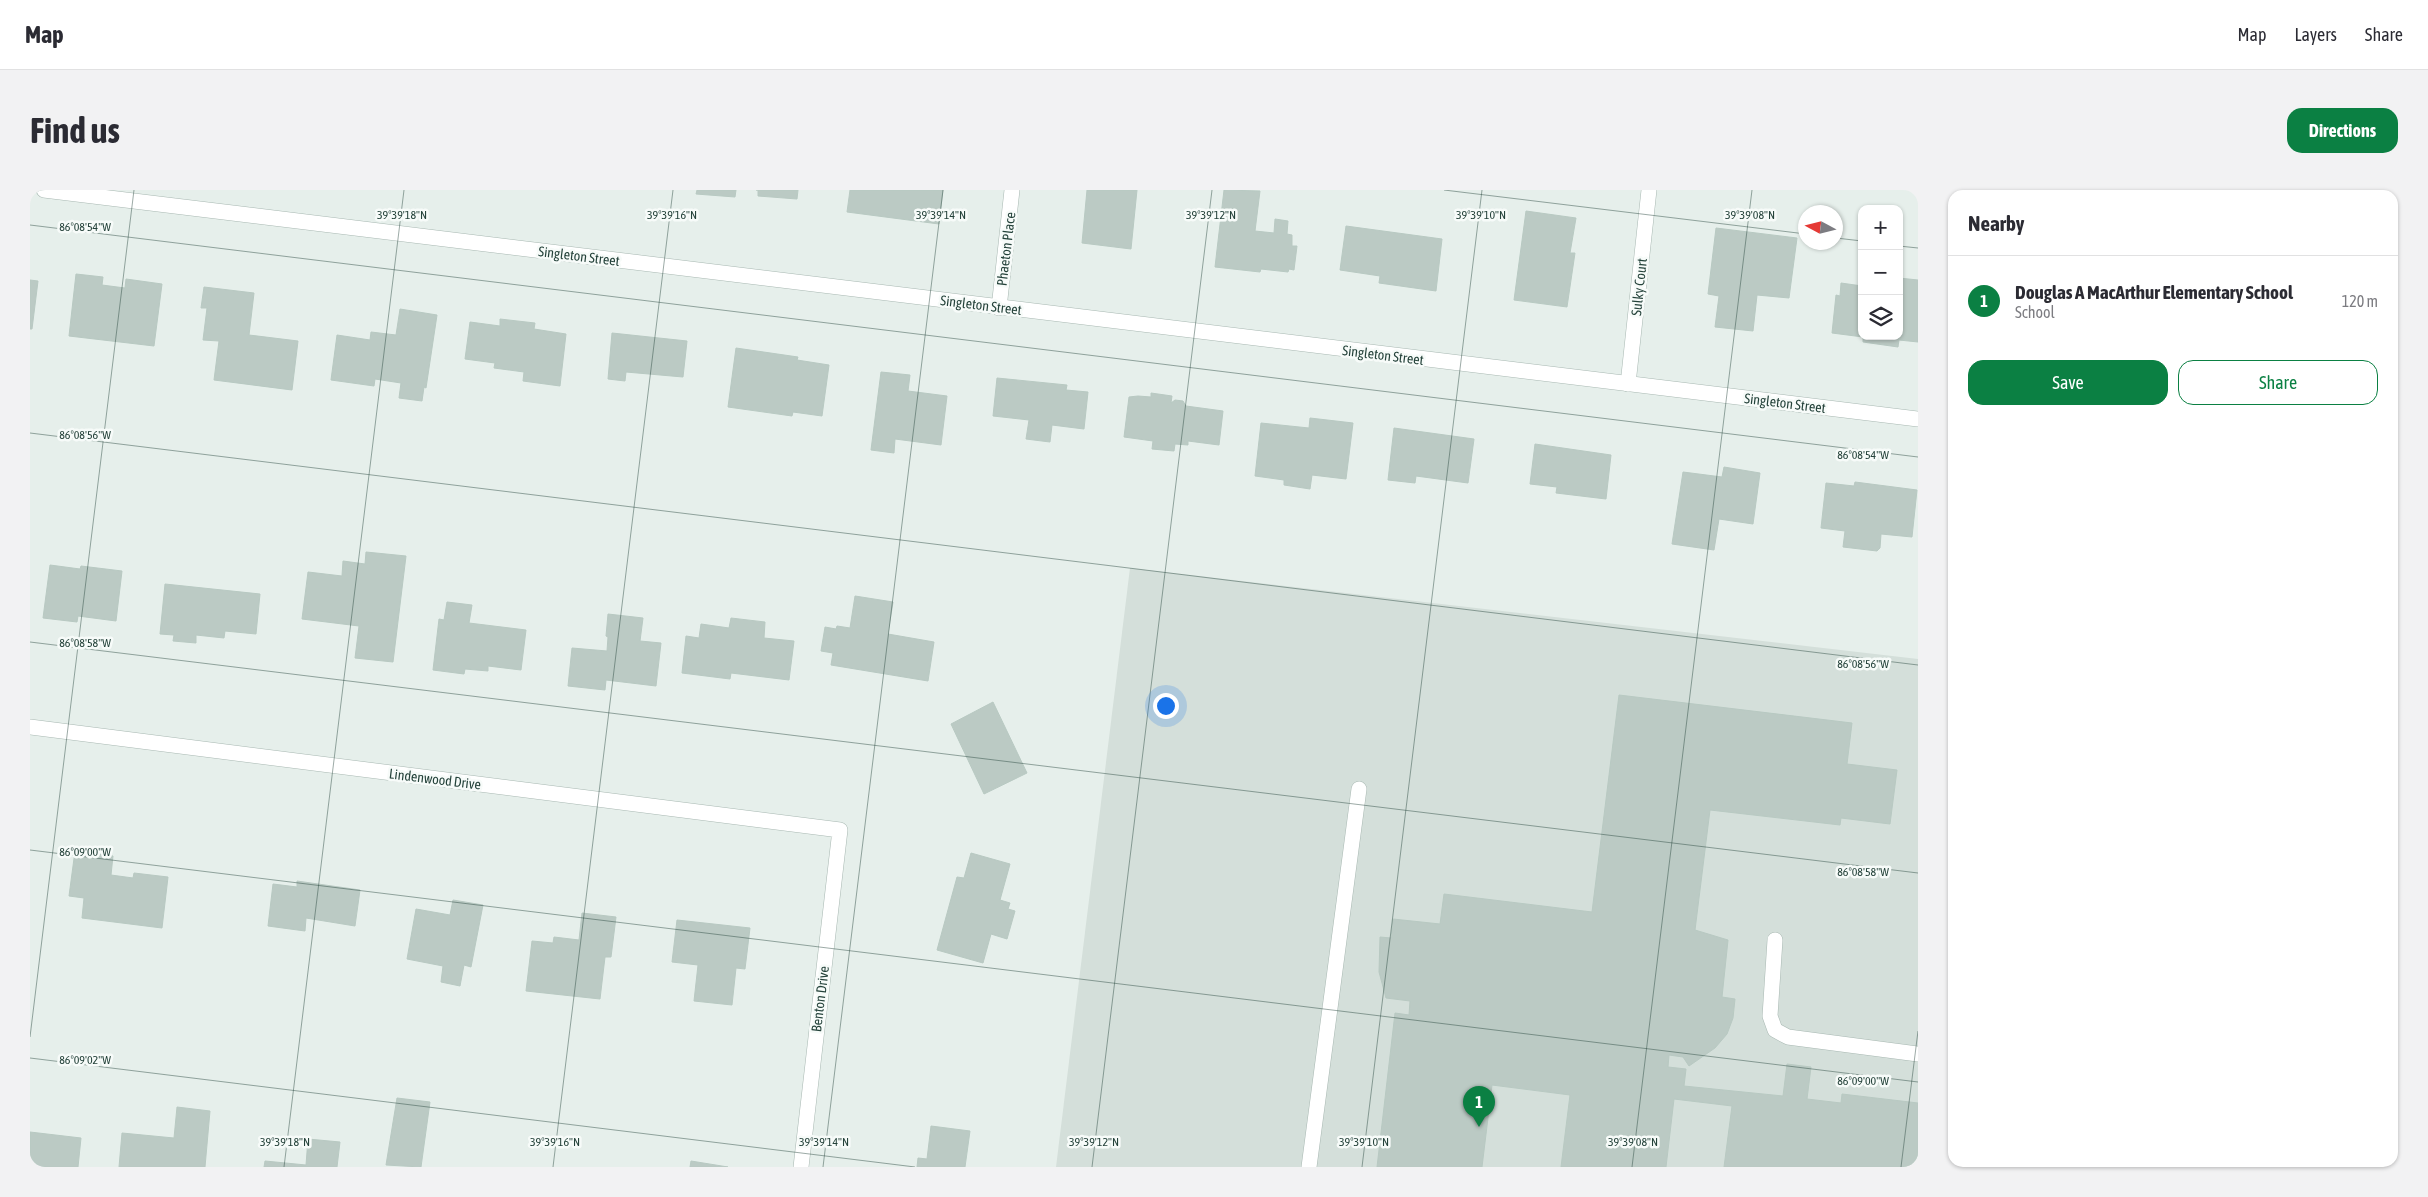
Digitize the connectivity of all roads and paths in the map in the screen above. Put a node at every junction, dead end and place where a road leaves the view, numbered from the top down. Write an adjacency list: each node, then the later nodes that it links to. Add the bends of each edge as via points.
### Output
1 (44, 190): 4 (street, Singleton Street)
2 (1012, 190): 5 (street, Phaeton Place)
3 (1649, 190): 6 (street, Sulky Court)
4 (82, 192): 5 (street, Singleton Street)
5 (999, 308): 6 (street, Singleton Street)
6 (1628, 384): 7 (street, Singleton Street)
7 (1918, 418)
8 (30, 728): 10 (street, Lindenwood Drive)
9 (1359, 789): 14 (street)
10 (840, 830): 13 (street, Benton Drive)
11 (1775, 940): 12 (street, via 1770,1016 1775,1030 1788,1037)
12 (1918, 1054)
13 (801, 1167)
14 (1309, 1167)

